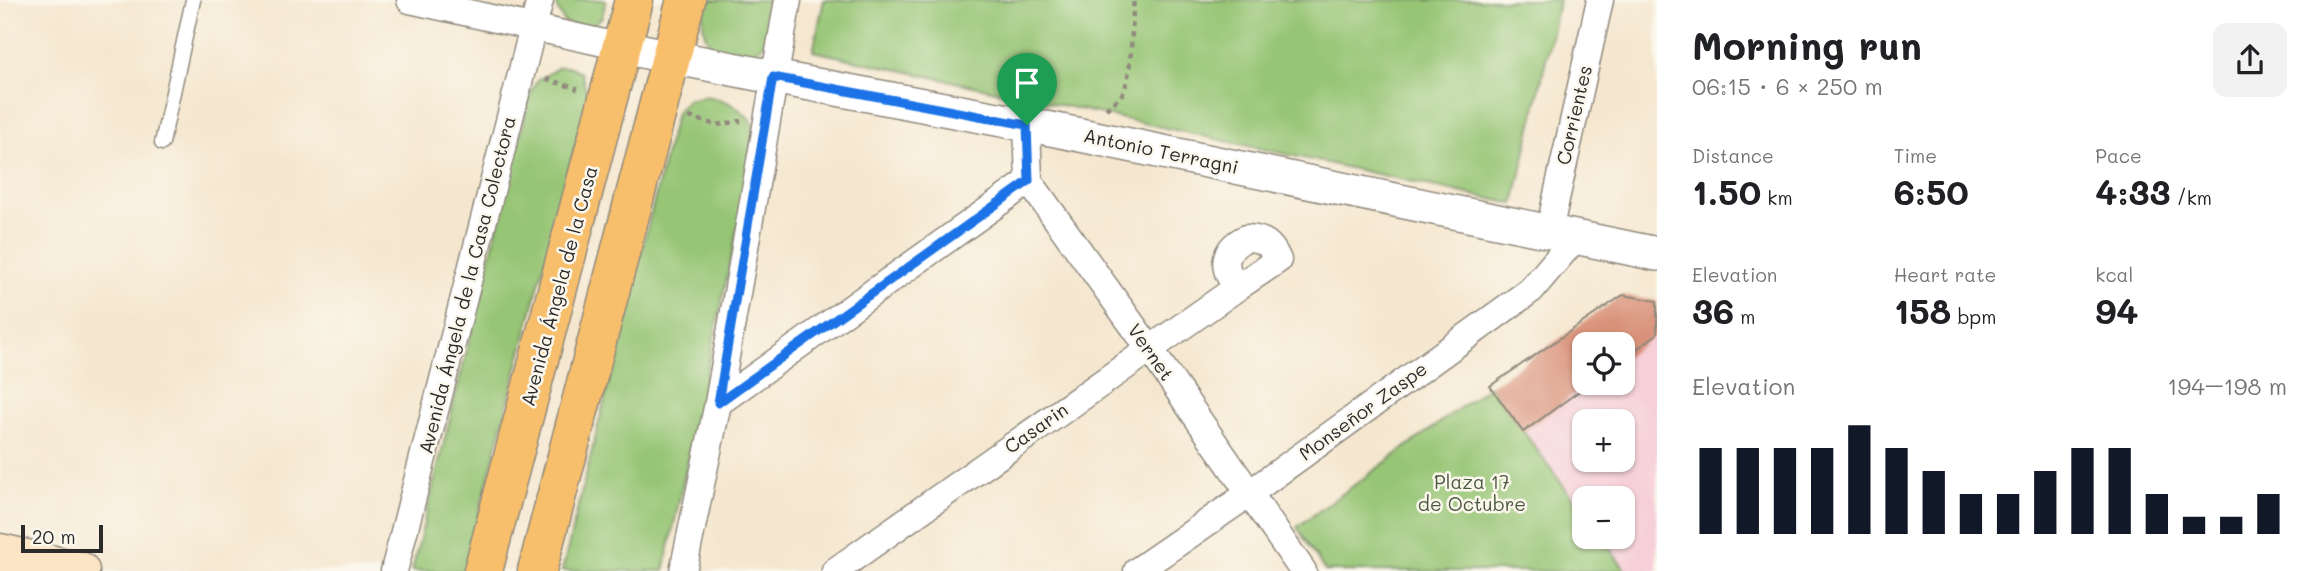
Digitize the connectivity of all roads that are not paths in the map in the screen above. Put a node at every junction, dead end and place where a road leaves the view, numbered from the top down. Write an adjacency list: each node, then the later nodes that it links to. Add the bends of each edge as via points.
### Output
1 (192, 0): 13 (lane)
2 (410, 0): 8 (street)
3 (540, 0): 8 (street, Avenida Ángela de la Casa Colectora)
4 (634, 0): 9 (main road, Avenida Ángela de la Casa)
5 (686, 0): 10 (main road)
6 (788, 0): 11 (street)
7 (1600, 0): 15 (street, Corrientes)
8 (533, 27): 9 (street); 23 (street, Avenida Ángela de la Casa Colectora)
9 (622, 47): 10 (street, Antonio Terragni); 24 (main road, Avenida Ángela de la Casa)
10 (671, 57): 11 (street, Antonio Terragni); 25 (main road)
11 (773, 77): 12 (street, Antonio Terragni); 19 (street)
12 (1042, 127): 14 (street); 15 (street, Antonio Terragni)
13 (162, 143)
14 (1029, 181): 18 (street, Vernet); 19 (street)
15 (1562, 234): 16 (street, Antonio Terragni); 20 (street, Monseñor Zaspe, via 1531,290)
16 (1657, 254)
17 (1238, 287): 18 (street, Casarin)
18 (1149, 348): 20 (street, Vernet); 27 (street, Casarin)
19 (718, 403): 26 (street)
20 (1250, 493): 28 (street, Monseñor Zaspe); 29 (street, Vernet)
21 (0, 553): 22 (main road)
22 (80, 571)
23 (394, 571)
24 (483, 571)
25 (537, 571)
26 (683, 571)
27 (835, 571)
28 (1137, 571)
29 (1303, 571)

